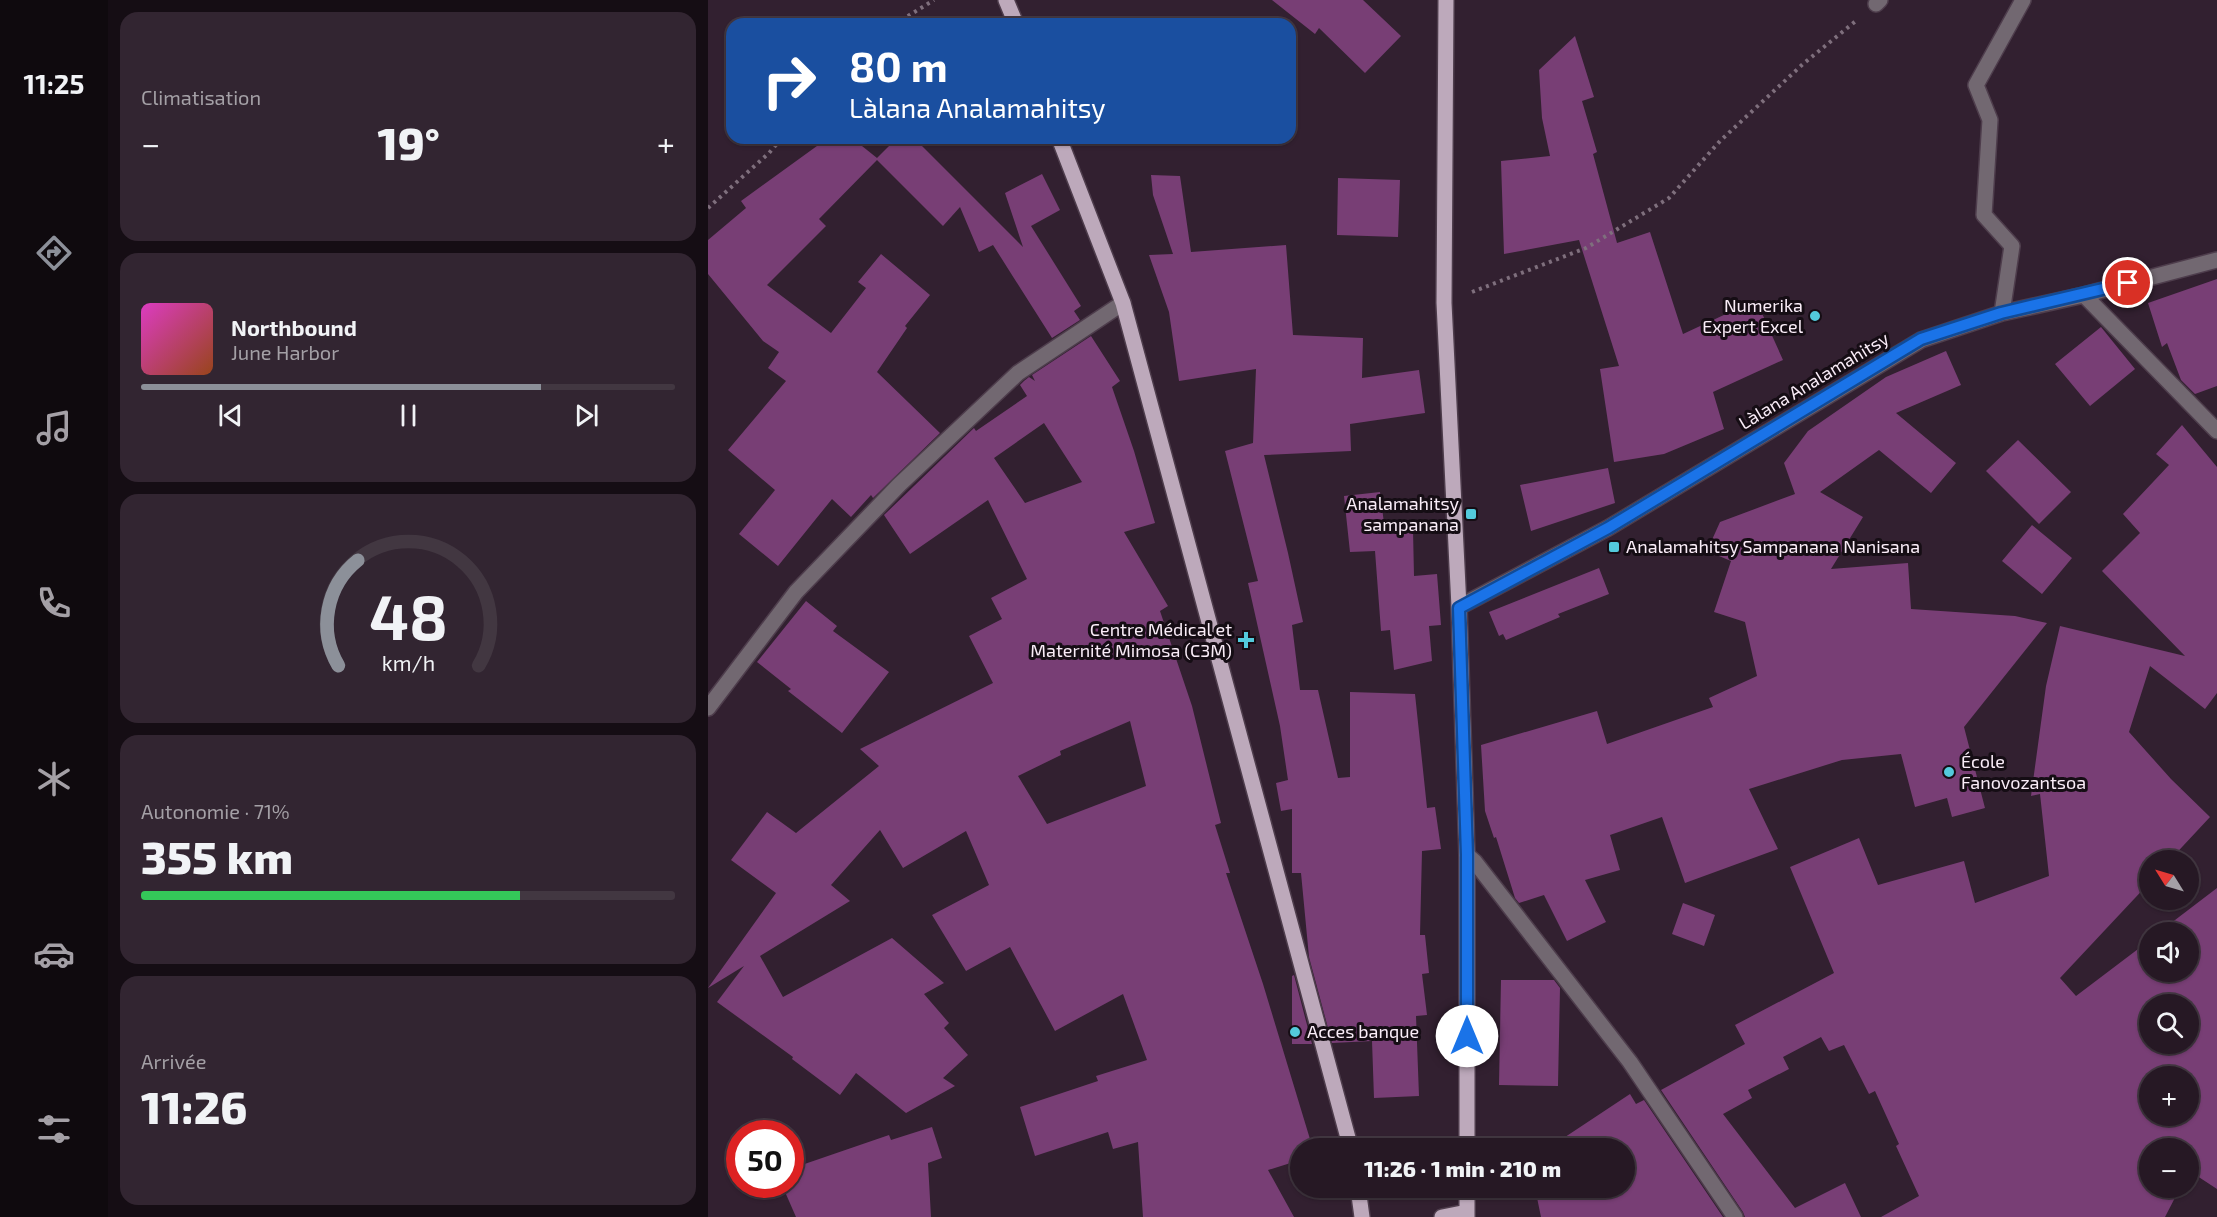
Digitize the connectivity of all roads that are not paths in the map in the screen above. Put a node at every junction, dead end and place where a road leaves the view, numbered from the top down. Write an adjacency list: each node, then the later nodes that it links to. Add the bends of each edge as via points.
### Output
1 (1006, 0): 4 (main road)
2 (1446, 0): 11 (main road, via 1444,303)
3 (2023, 0): 9 (street, via 1976,85 1990,120 1984,215 2012,246)
4 (1014, 18)
5 (1061, 144): 8 (main road)
6 (2217, 260): 7 (street, Làlana Analamahitsy)
7 (2084, 295): 9 (street, Làlana Analamahitsy); 10 (street)
8 (1123, 303): 12 (street, via 1018,373 899,484 796,592); 14 (main road)
9 (2001, 313): 11 (street, Làlana Analamahitsy, via 1921,339 1608,528)
10 (2217, 431)
11 (1459, 608): 13 (main road)
12 (708, 708)
13 (1467, 855): 15 (main road); 21 (street, via 1630,1062)
14 (1348, 1138)
15 (1467, 1138)
16 (1359, 1198): 19 (main road)
17 (1467, 1198): 18 (main road)
18 (1467, 1214): 20 (main road)
19 (1362, 1217)
20 (1442, 1217)
21 (1735, 1217)

